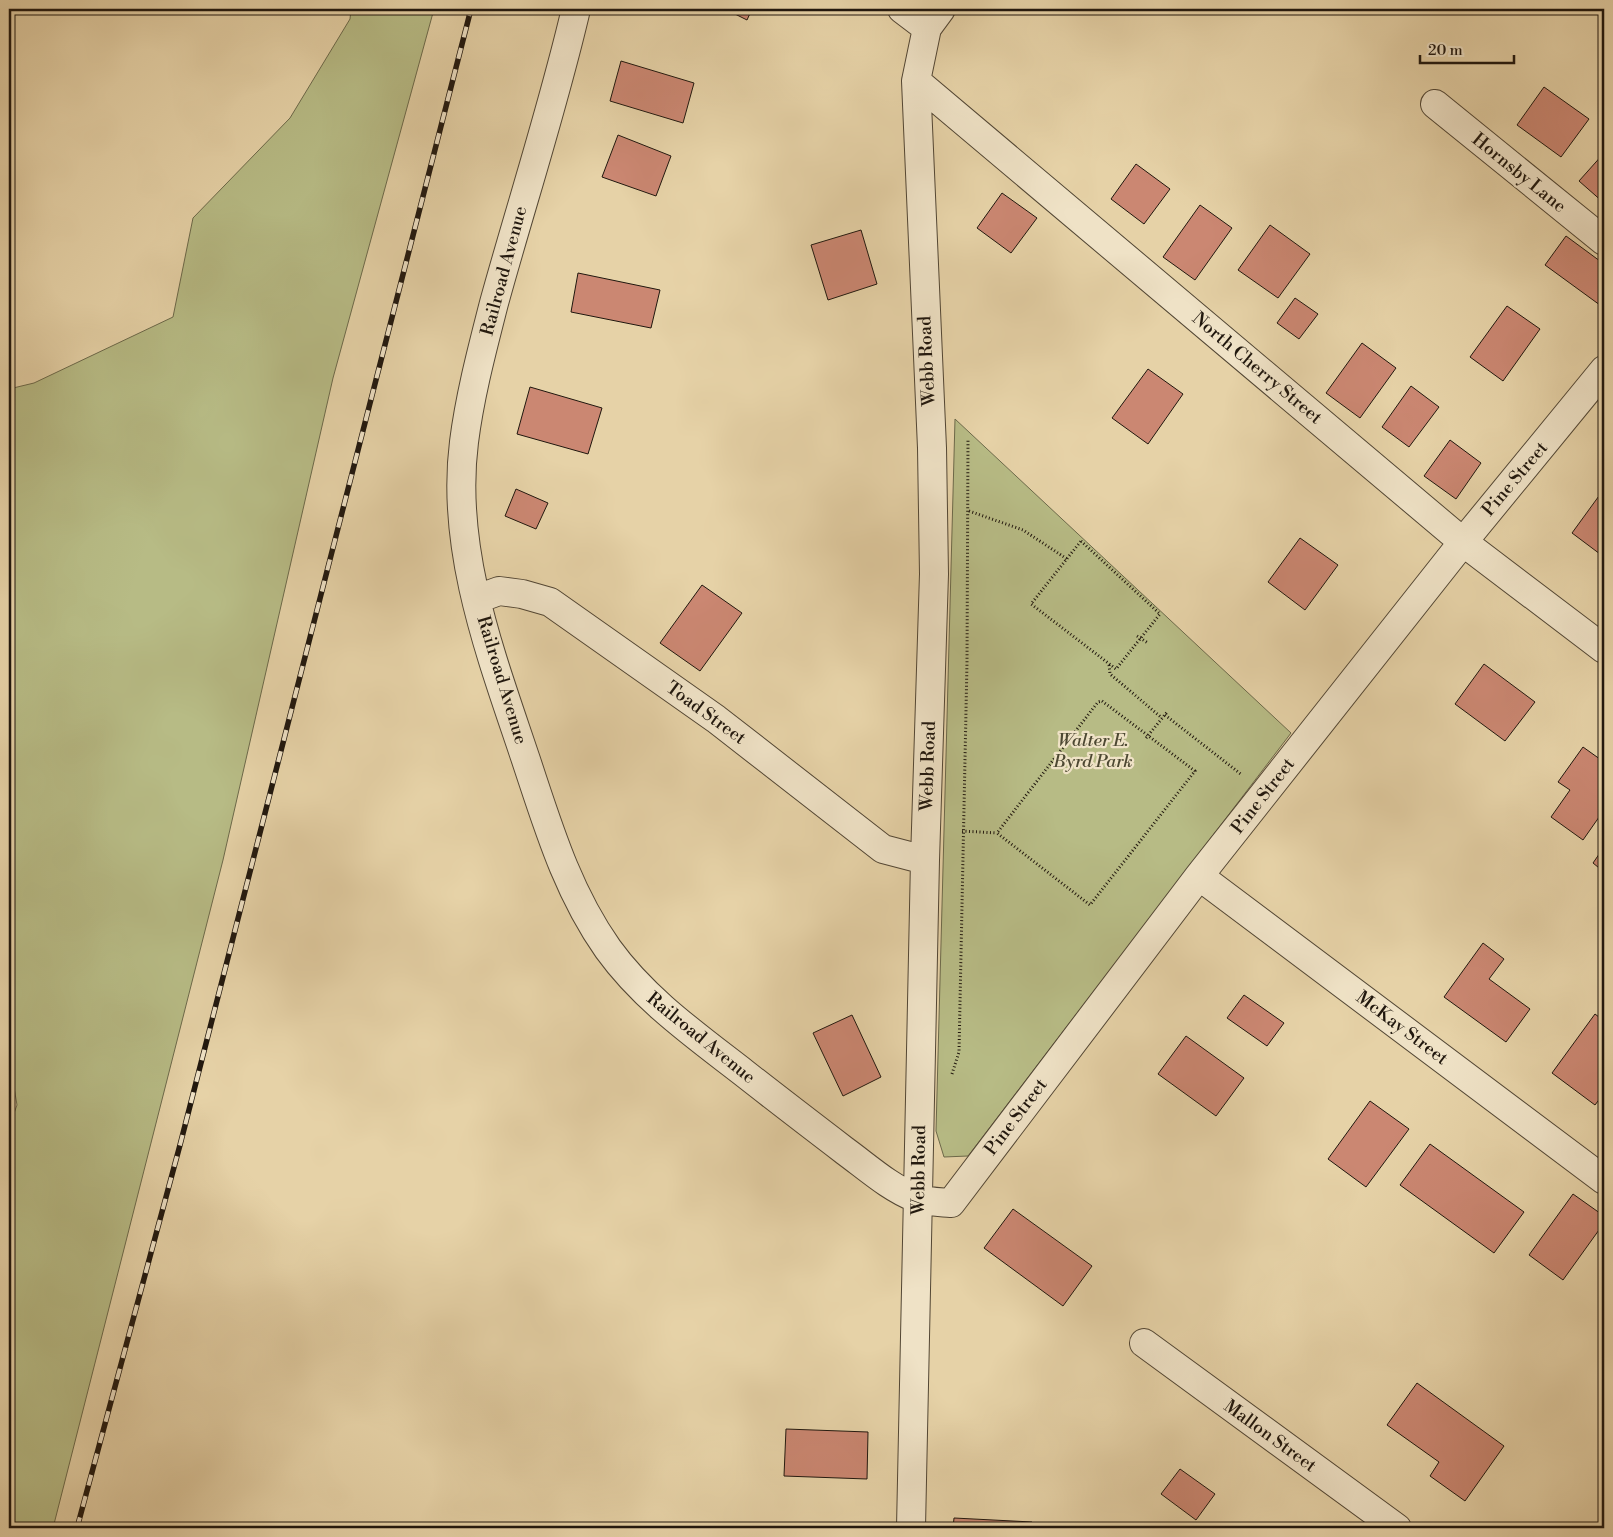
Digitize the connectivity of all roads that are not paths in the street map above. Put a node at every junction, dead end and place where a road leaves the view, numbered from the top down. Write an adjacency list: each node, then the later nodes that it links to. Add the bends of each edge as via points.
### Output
1 (576, 9): 9 (street, Railroad Avenue, via 471,391 460,501 466,555)
2 (902, 9): 3 (street)
3 (934, 18): 4 (street, Webb Road)
4 (916, 80): 8 (street, North Cherry Street); 11 (street, Webb Road, via 932,448 934,574)
5 (1435, 104): 6 (street, Hornsby Lane)
6 (1604, 241)
7 (1604, 370): 8 (street, Pine Street)
8 (1463, 542): 10 (street, North Cherry Street); 12 (street, Pine Street)
9 (477, 599): 11 (street, Toad Street, via 499,591 550,602 716,719 883,849); 14 (street, Railroad Avenue, via 488,645 564,871 583,911 609,950 641,990 683,1026 862,1163)
10 (1604, 648)
11 (925, 860): 14 (street, Webb Road)
12 (1200, 876): 13 (street, McKay Street); 14 (street, Pine Street, via 951,1204)
13 (1604, 1180)
14 (919, 1199): 16 (street, Webb Road)
15 (1144, 1343): 17 (street, Mallon Street)
16 (911, 1528)
17 (1397, 1528)

